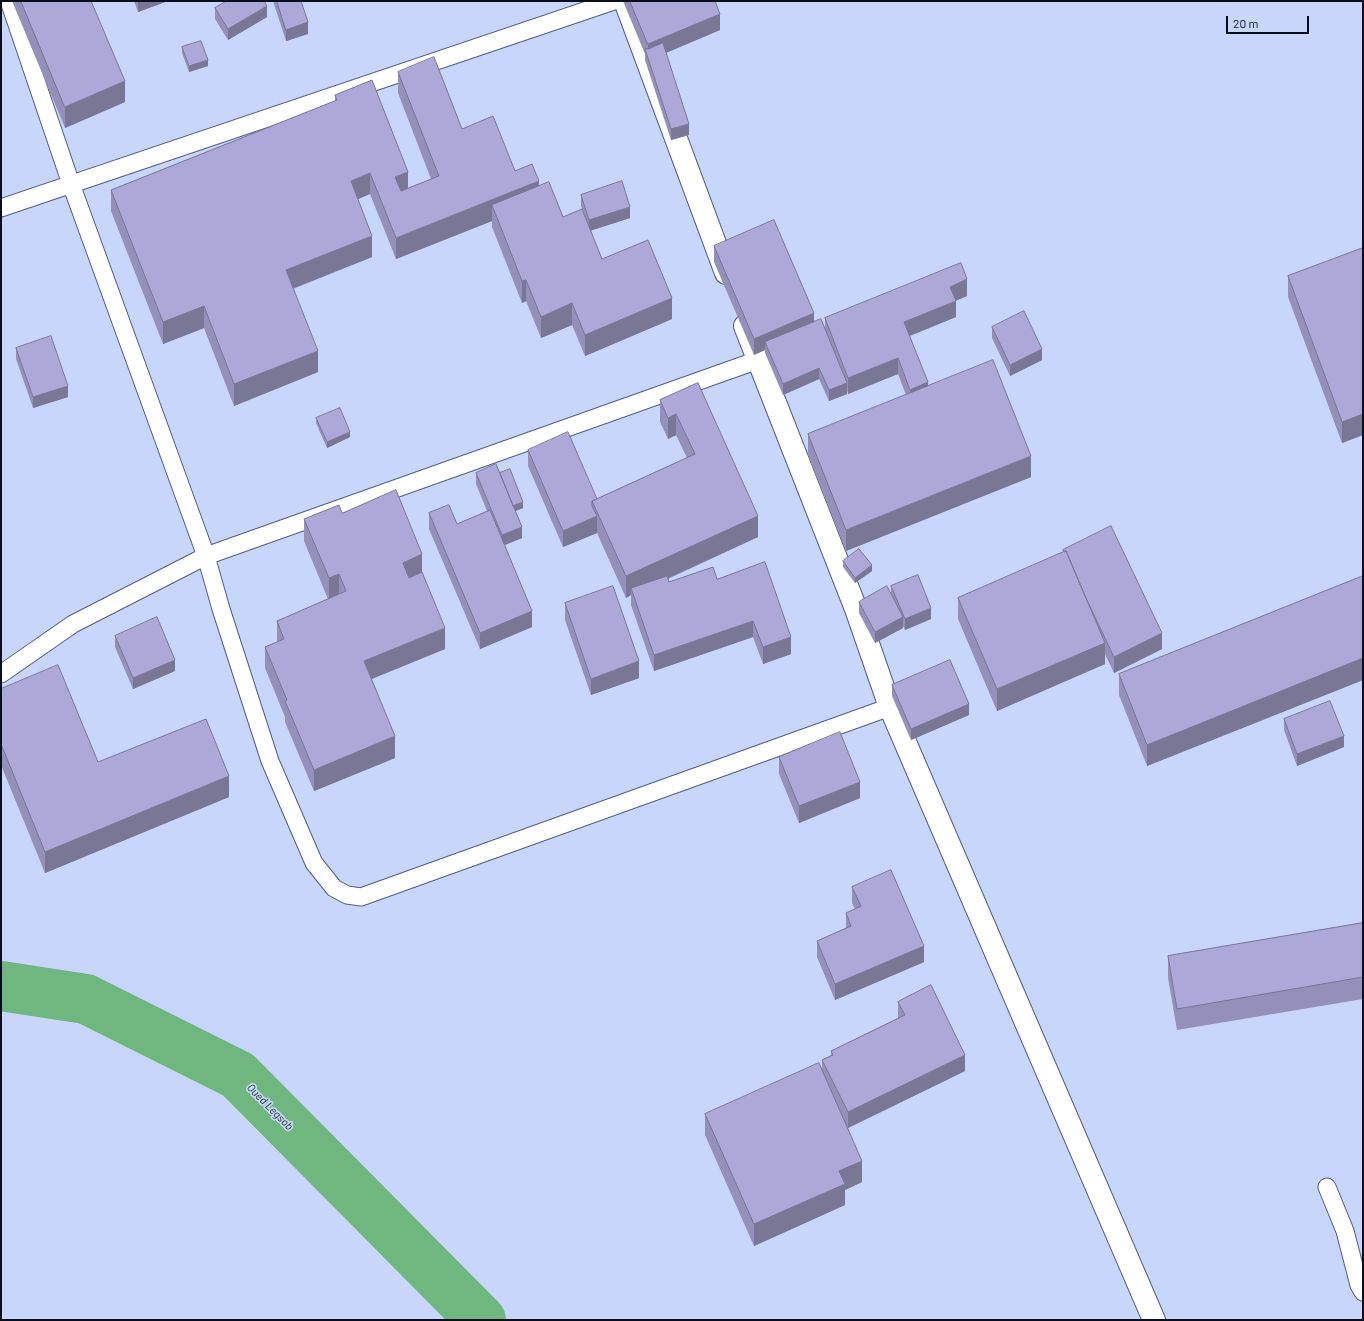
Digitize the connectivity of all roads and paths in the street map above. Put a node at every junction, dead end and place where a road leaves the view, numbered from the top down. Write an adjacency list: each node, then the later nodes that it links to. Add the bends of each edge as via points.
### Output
1 (9, 1): 4 (lane)
2 (614, 1): 4 (lane)
3 (625, 1): 6 (street)
4 (72, 184): 5 (lane); 7 (lane)
5 (1, 208)
6 (758, 360): 7 (lane); 9 (street, via 856,609)
7 (206, 556): 8 (lane, via 73,624); 9 (lane, via 270,761 314,863 334,888 347,895 361,897)
8 (1, 674)
9 (890, 707): 12 (street)
10 (1327, 1187): 11 (lane, via 1345,1231)
11 (1363, 1292)
12 (1154, 1320)

